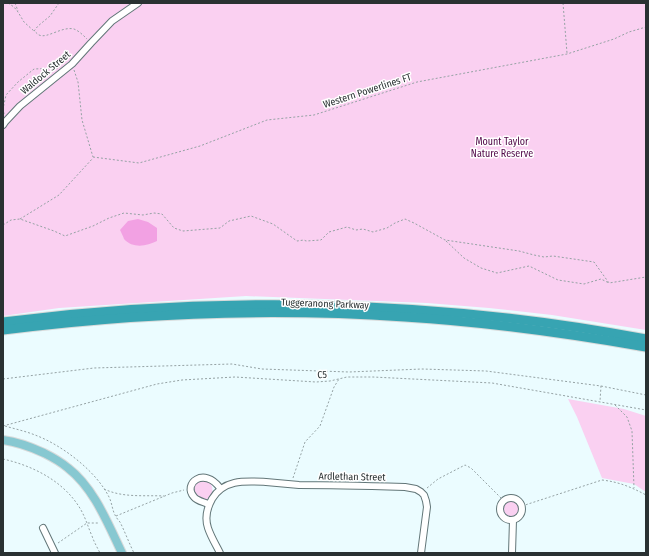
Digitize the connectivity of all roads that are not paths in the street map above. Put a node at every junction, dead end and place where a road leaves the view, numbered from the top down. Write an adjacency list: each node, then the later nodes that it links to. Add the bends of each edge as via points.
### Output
1 (138, 3): 2 (street, Waldock Street, via 112,21 70,66 20,106)
2 (4, 124)
3 (3, 322): 5 (highway, Tuggeranong Parkway, via 152,308 335,306 483,316)
4 (3, 330): 6 (highway, Tuggeranong Parkway, via 86,320 211,313 342,314 465,322 568,334)
5 (646, 339)
6 (646, 347)
7 (3, 440): 13 (main road, via 32,447 68,467 97,502)
8 (220, 488): 9 (street); 9 (street, via 210,479 202,477 195,480 191,488 192,494); 15 (street, Ardlethan Street, via 249,481 416,489 424,495 427,507)
9 (208, 504): 14 (street, via 208,527)
10 (513, 520): 10 (street, via 506,520 499,510 503,500 508,498 514,498 522,506 520,516); 16 (street)
11 (43, 528): 12 (street)
12 (55, 553)
13 (122, 553)
14 (220, 553)
15 (421, 553)
16 (512, 553)

